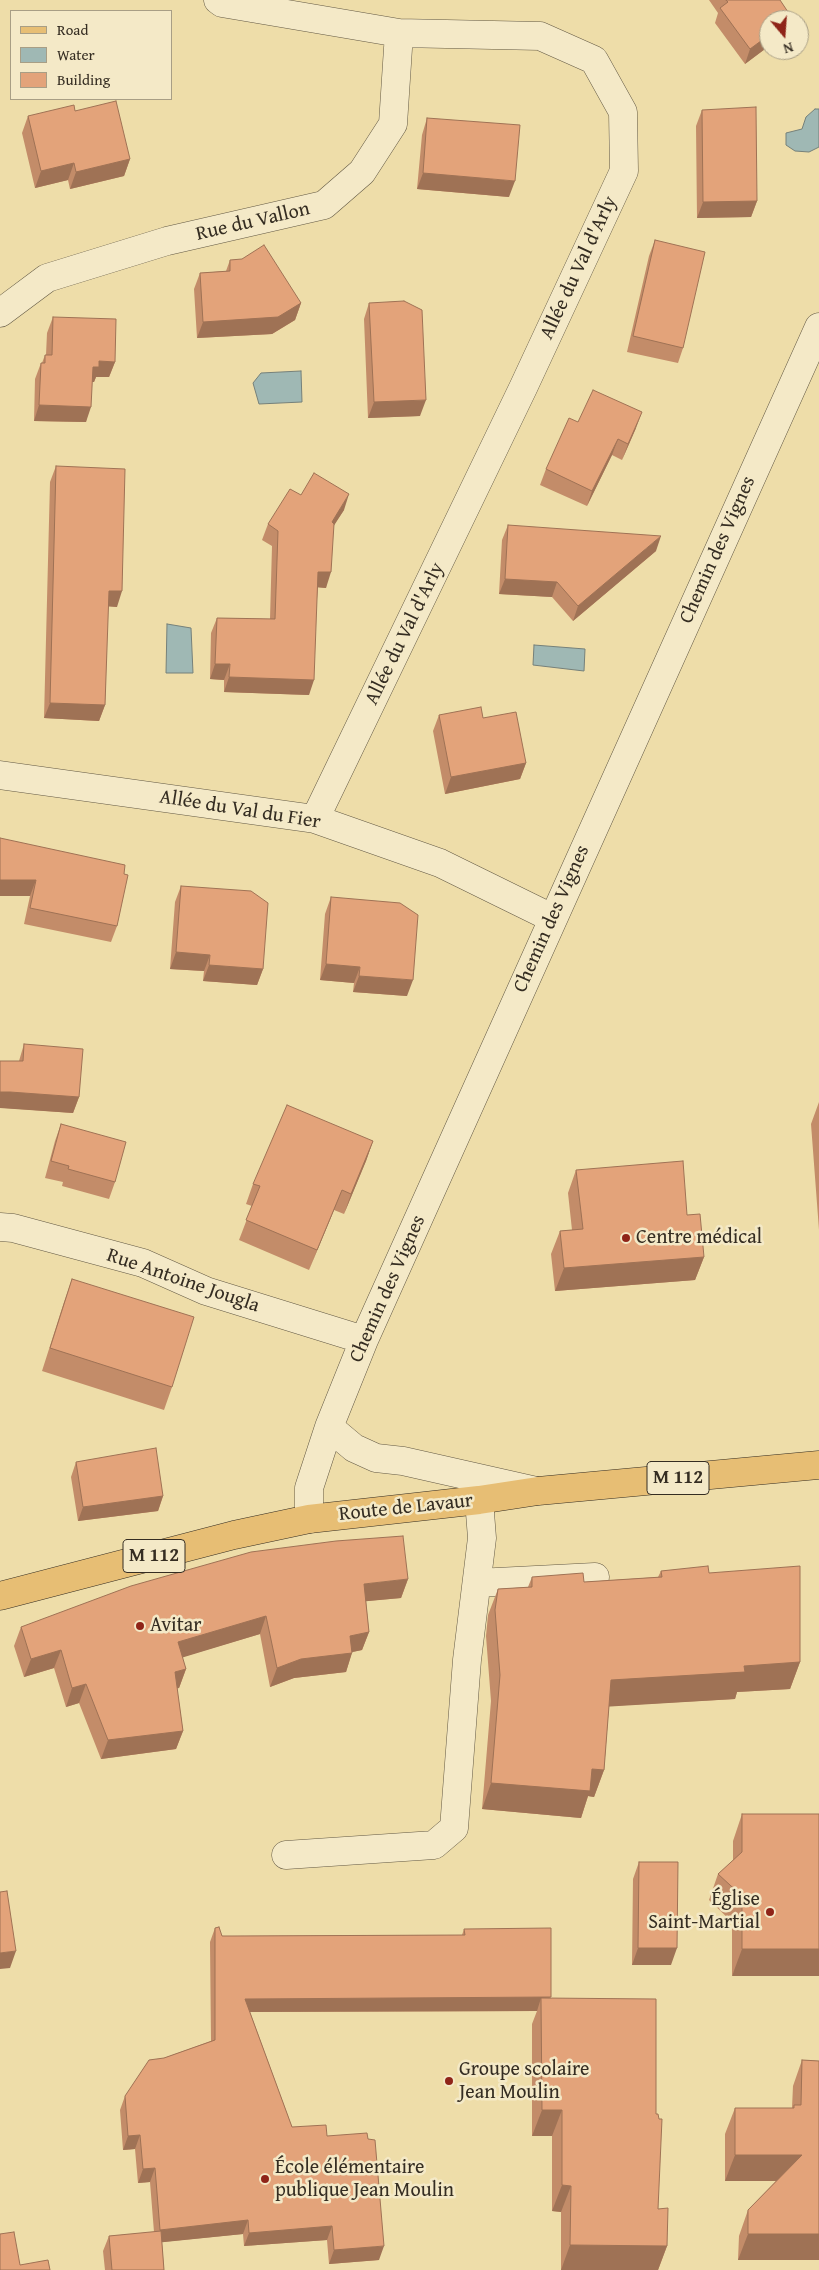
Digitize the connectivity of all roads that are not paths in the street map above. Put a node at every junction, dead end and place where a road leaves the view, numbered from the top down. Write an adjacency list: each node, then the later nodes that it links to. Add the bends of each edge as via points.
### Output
1 (218, 0): 2 (street, Allée du Val d'Arly)
2 (399, 33): 3 (street, Rue du Vallon, via 393,124 362,172 324,205 167,241 47,278); 6 (street, Allée du Val d'Arly, via 540,36 594,60 623,112 624,171 524,388)
3 (0, 314)
4 (819, 327): 7 (street, Chemin des Vignes)
5 (0, 775): 6 (street, Allée du Val du Fier)
6 (315, 819): 7 (street, Allée du Val du Fier, via 440,863)
7 (552, 918): 9 (street, Chemin des Vignes)
8 (0, 1227): 9 (street, Rue Antoine Jougla, via 143,1263 206,1291)
9 (354, 1337): 10 (street, Chemin des Vignes)
10 (328, 1427): 12 (street, via 354,1448 376,1458); 14 (street, Chemin des Vignes, via 309,1488)
11 (819, 1465): 12 (main road, Route de Lavaur / M 112)
12 (538, 1491): 13 (main road, Route de Lavaur / M 112)
13 (480, 1500): 14 (main road, Route de Lavaur / M 112); 16 (street, via 482,1538)
14 (309, 1519): 17 (main road, Route de Lavaur / M 112, via 234,1535)
15 (596, 1577): 16 (street)
16 (477, 1583): 18 (street, via 467,1660 454,1828 434,1846)
17 (0, 1596)
18 (286, 1854)

